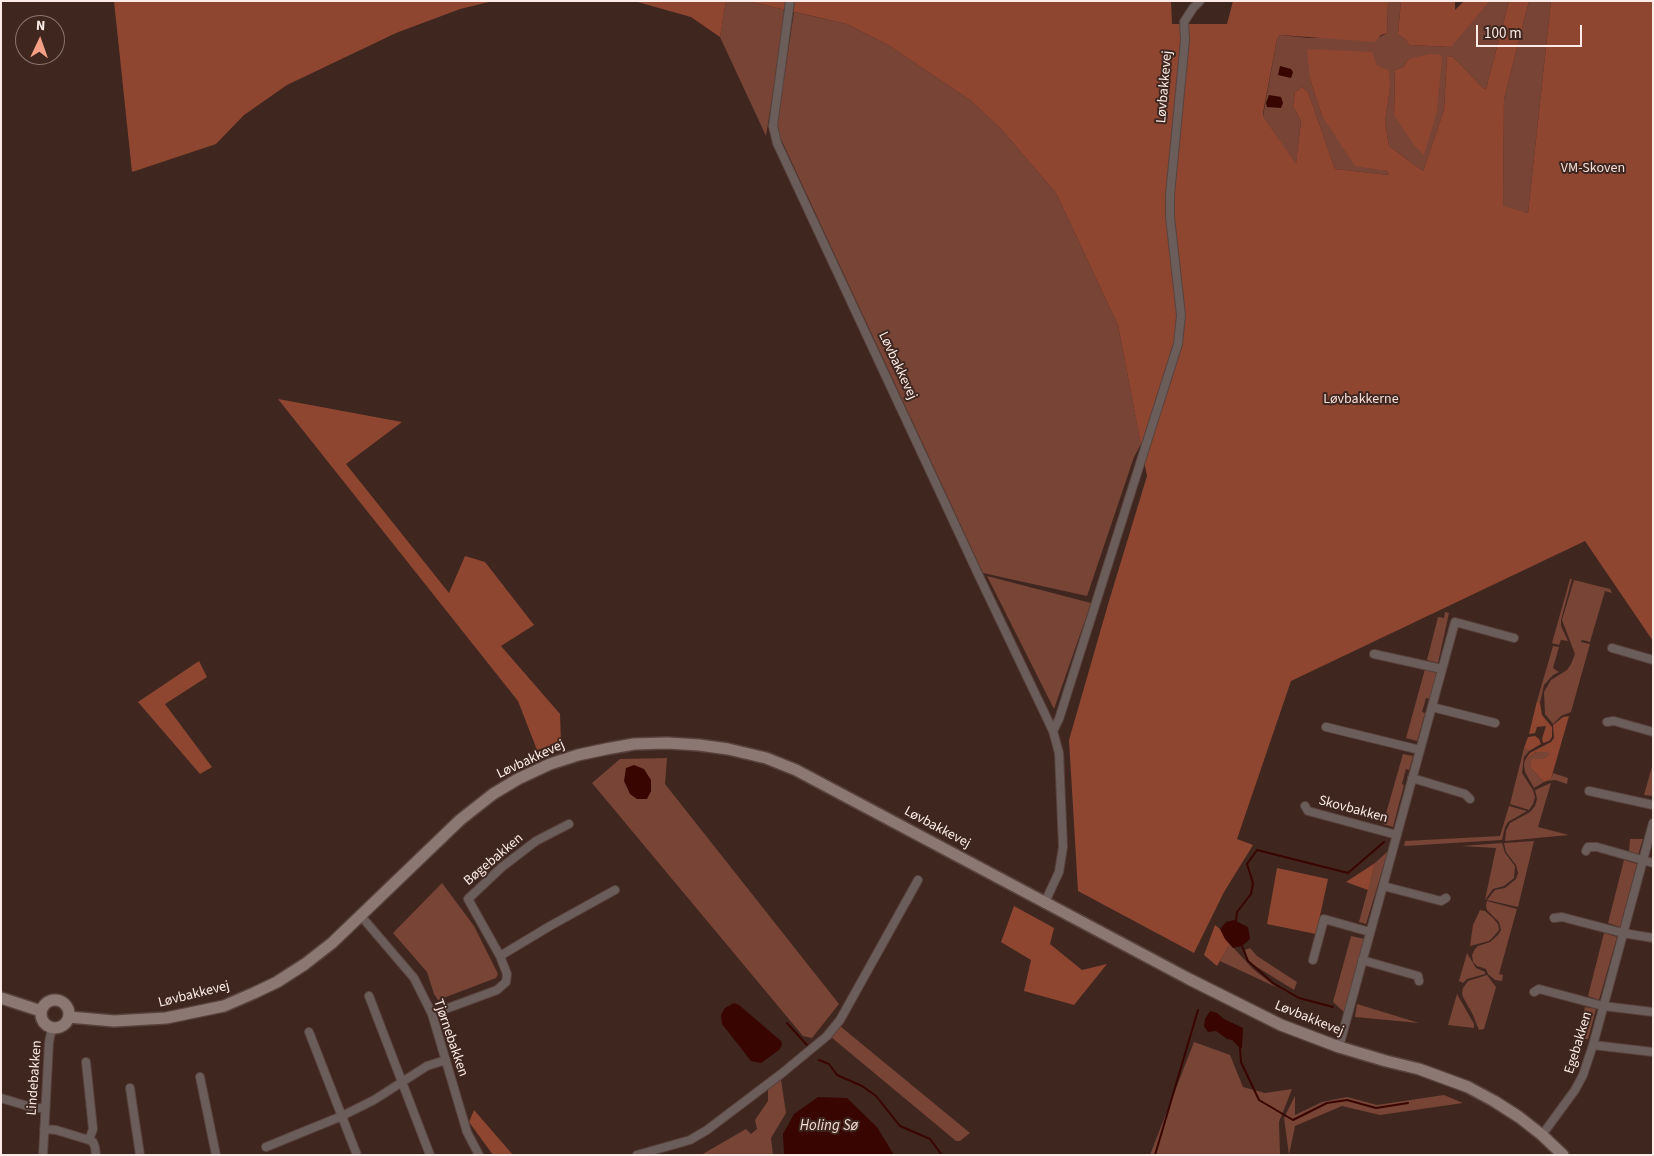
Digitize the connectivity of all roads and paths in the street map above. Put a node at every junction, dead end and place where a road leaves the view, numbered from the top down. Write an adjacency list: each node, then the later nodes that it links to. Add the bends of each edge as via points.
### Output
1 (790, 1): 12 (street, Løvbakkevej, via 773,126 777,143)
2 (1200, 1): 12 (street, Løvbakkevej, via 1184,22 1170,195 1181,315 1178,344 1060,719)
3 (1514, 638): 7 (street, Skovbakken, via 1455,622)
4 (1612, 648): 6 (street)
5 (1374, 654): 7 (street)
6 (1653, 660)
7 (1442, 669): 8 (street, Skovbakken)
8 (1432, 707): 10 (street); 14 (street, Skovbakken)
9 (1607, 722): 13 (street)
10 (1495, 724)
11 (1326, 727): 14 (street)
12 (1053, 731): 30 (street, Løvbakkevej, via 1059,753 1063,847 1059,872)
13 (1653, 732)
14 (1420, 750): 15 (street, Skovbakken)
15 (1412, 778): 17 (street, via 1465,794); 22 (street, Skovbakken)
16 (1589, 791): 18 (street)
17 (1470, 799)
18 (1653, 805)
19 (1304, 806): 22 (street, Skovbakken, via 1308,811)
20 (1653, 823): 24 (street, Egebakken)
21 (569, 824): 36 (street, Bøgebakken, via 529,846 468,899)
22 (1397, 836): 27 (street, Skovbakken)
23 (1586, 851): 24 (street, via 1588,847 1597,847)
24 (1643, 860): 25 (street); 34 (street, Egebakken)
25 (1653, 863)
26 (918, 880): 72 (street, via 840,1020 827,1036 707,1130 690,1140)
27 (1383, 886): 29 (street, via 1440,901); 33 (street, Skovbakken)
28 (615, 890): 36 (street)
29 (1446, 898)
30 (1045, 902): 31 (street, Løvbakkevej, via 796,770 766,758 728,749 668,743 634,744 578,755 518,779 460,820); 51 (street, Løvbakkevej, via 1238,1005)
31 (361, 916): 46 (street, Tjørnebakken, via 414,978); 47 (street, Løvbakkevej, via 305,964 277,982 224,1006 148,1020)
32 (1554, 918): 34 (street, via 1562,917)
33 (1370, 932): 37 (street, via 1324,919); 38 (street, Skovbakken)
34 (1623, 933): 35 (street); 43 (street, Egebakken)
35 (1653, 938)
36 (500, 956): 46 (street, Bøgebakken, via 507,978 503,987)
37 (1313, 960)
38 (1362, 960): 39 (street, via 1418,976); 51 (street, Skovbakken)
39 (1419, 981)
40 (1534, 992): 43 (street, Egebakken, via 1539,989)
41 (369, 996): 56 (street)
42 (1, 998): 44 (street)
43 (1603, 1006): 45 (street, Egebakken); 50 (street, Egebakken)
44 (41, 1011): 47 (street, via 47,1002 58,1000 67,1006); 48 (street, via 43,1022)
45 (1653, 1012)
46 (432, 1014): 53 (street, Tjørnebakken)
47 (70, 1017): 48 (street, via 63,1026)
48 (52, 1028): 59 (street, Lindebakken)
49 (308, 1032): 60 (street)
50 (1593, 1045): 52 (street); 62 (street, Egebakken, via 1576,1090)
51 (1339, 1047): 62 (street, Løvbakkevej, via 1419,1069 1468,1087)
52 (1653, 1052)
53 (446, 1060): 56 (street); 71 (street, Tjørnebakken, via 467,1132)
54 (86, 1062): 63 (street, via 93,1129)
55 (200, 1077): 68 (street)
56 (402, 1080): 60 (street, via 374,1100); 70 (street)
57 (130, 1088): 67 (street)
58 (1, 1098): 59 (street)
59 (45, 1108): 61 (street, Lindebakken)
60 (342, 1116): 64 (street); 69 (street)
61 (44, 1129): 63 (street, Lindebakken); 65 (street, Lindebakken)
62 (1542, 1135): 73 (street, Løvbakkevej)
63 (89, 1140): 66 (street, via 96,1147)
64 (266, 1148)
65 (43, 1155)
66 (96, 1155)
67 (140, 1155)
68 (216, 1155)
69 (357, 1155)
70 (430, 1155)
71 (479, 1155)
72 (637, 1155)
73 (1563, 1155)

